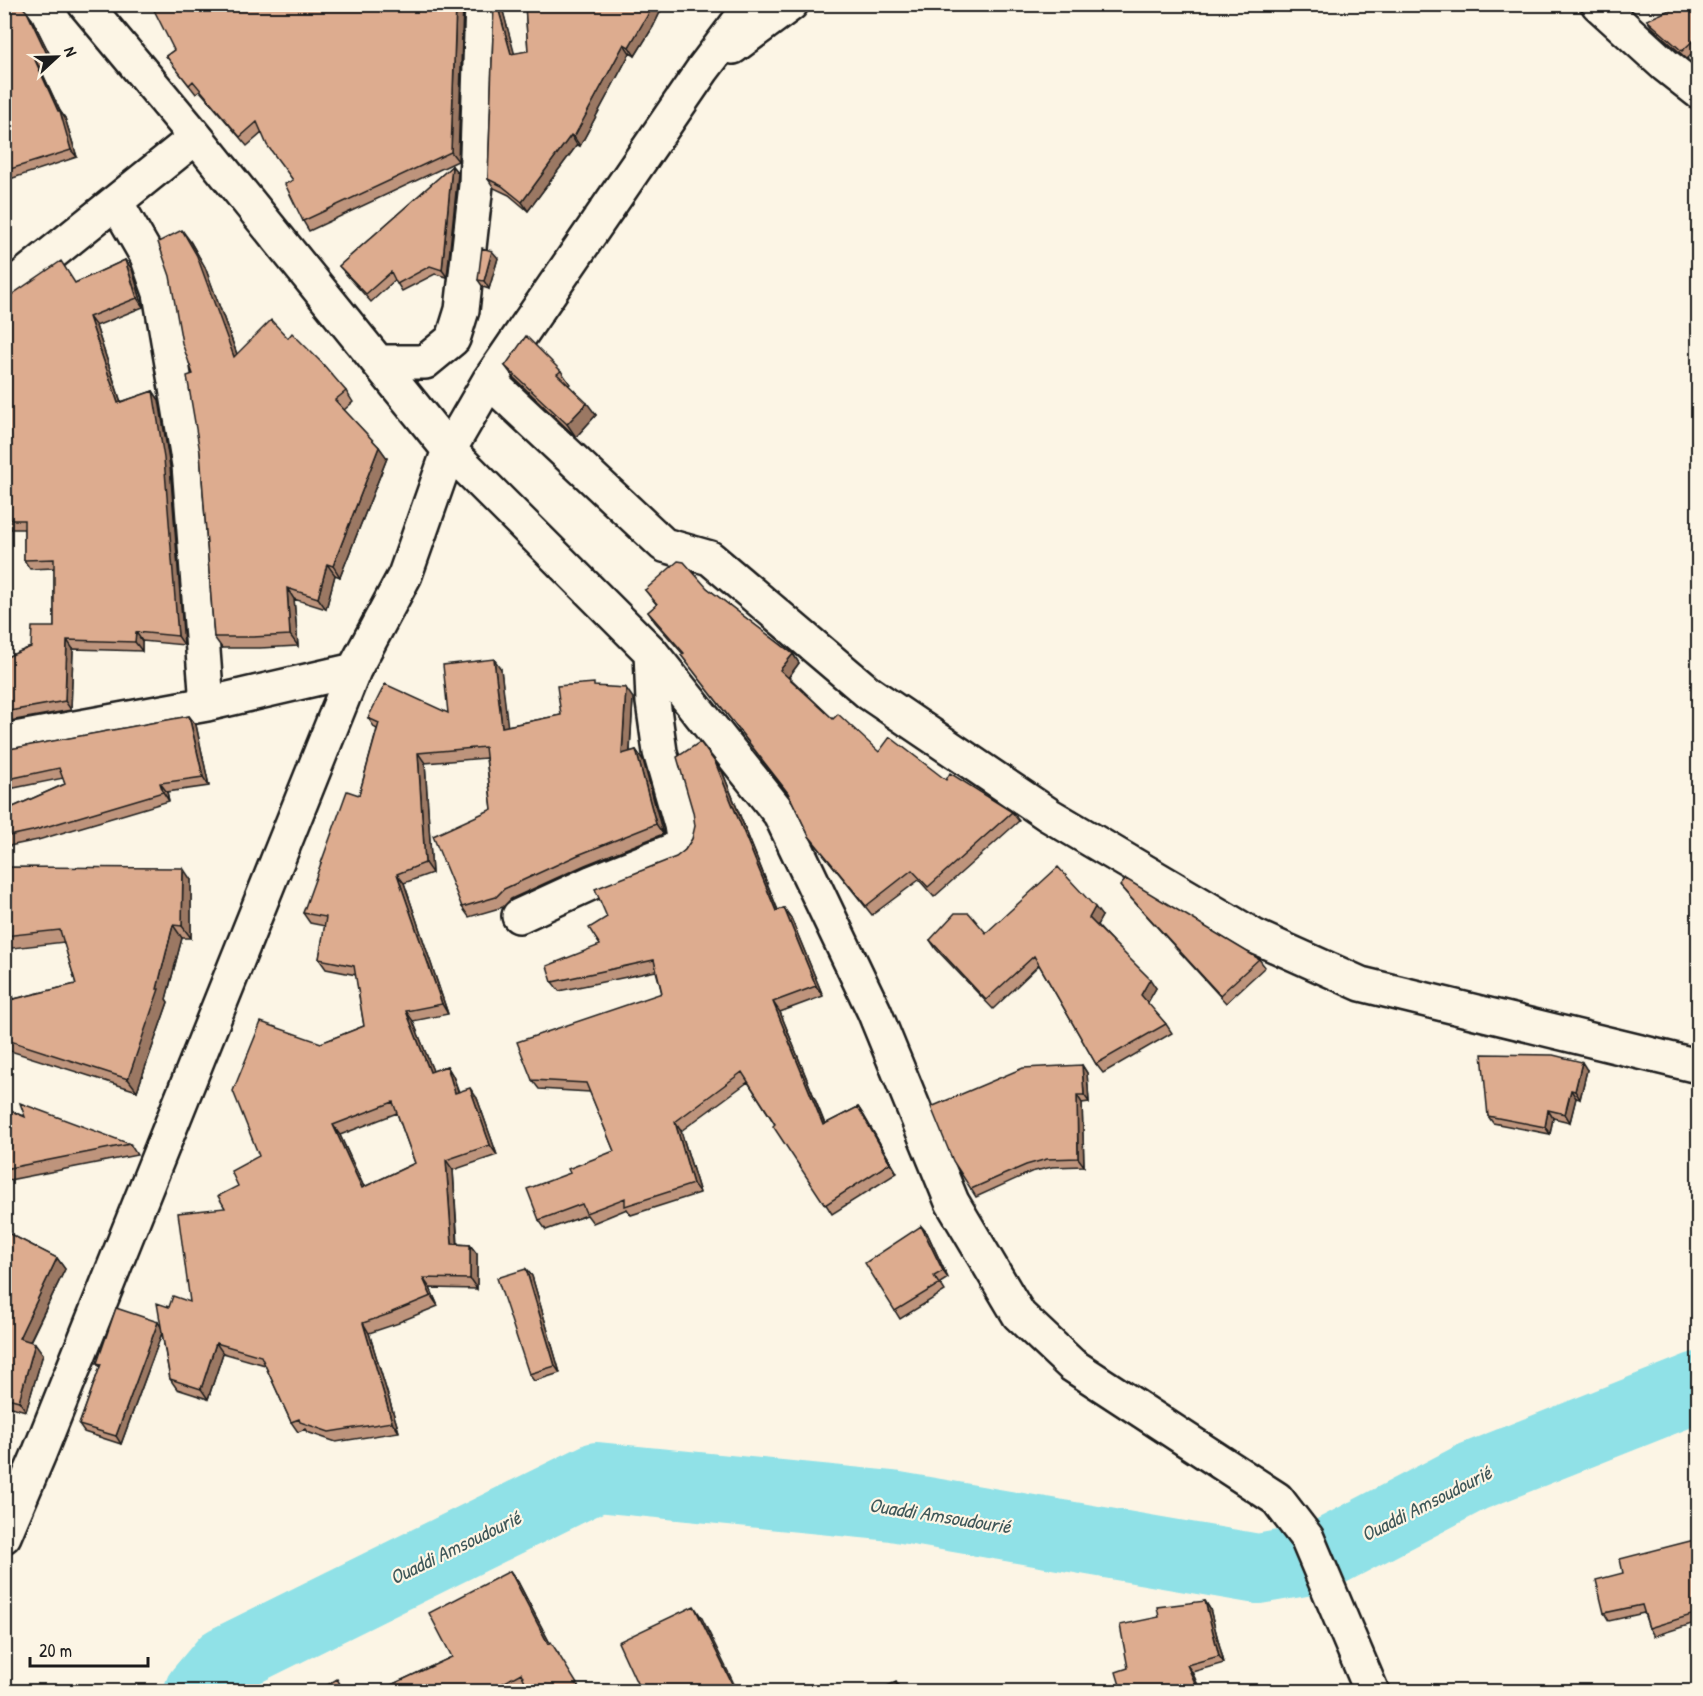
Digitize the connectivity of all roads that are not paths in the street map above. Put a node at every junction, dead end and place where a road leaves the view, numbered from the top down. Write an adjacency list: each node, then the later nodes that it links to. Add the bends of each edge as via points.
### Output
1 (85, 4): 8 (street)
2 (482, 4): 11 (street, via 477,185 462,310 453,339 425,362)
3 (752, 4): 6 (street)
4 (791, 4): 6 (street)
5 (1598, 4): 7 (street)
6 (703, 69): 12 (street)
7 (1698, 92)
8 (196, 137): 9 (street); 11 (street)
9 (116, 202): 10 (street); 16 (street, via 147,256 160,293 189,465)
10 (4, 292)
11 (379, 362): 13 (street)
12 (489, 381): 13 (street); 19 (street, via 664,545 710,558 869,693 1049,815 1254,936 1361,984)
13 (449, 450): 14 (street); 15 (street, via 405,575)
14 (651, 652): 18 (street, via 660,752 683,837 676,849); 21 (street, via 780,814 874,1011 952,1202 1019,1315 1072,1365 1277,1499 1308,1538)
15 (354, 670): 16 (street); 20 (street)
16 (207, 704): 17 (street)
17 (4, 741)
18 (519, 916)
19 (1698, 1066)
20 (4, 1536)
21 (1372, 1692)

